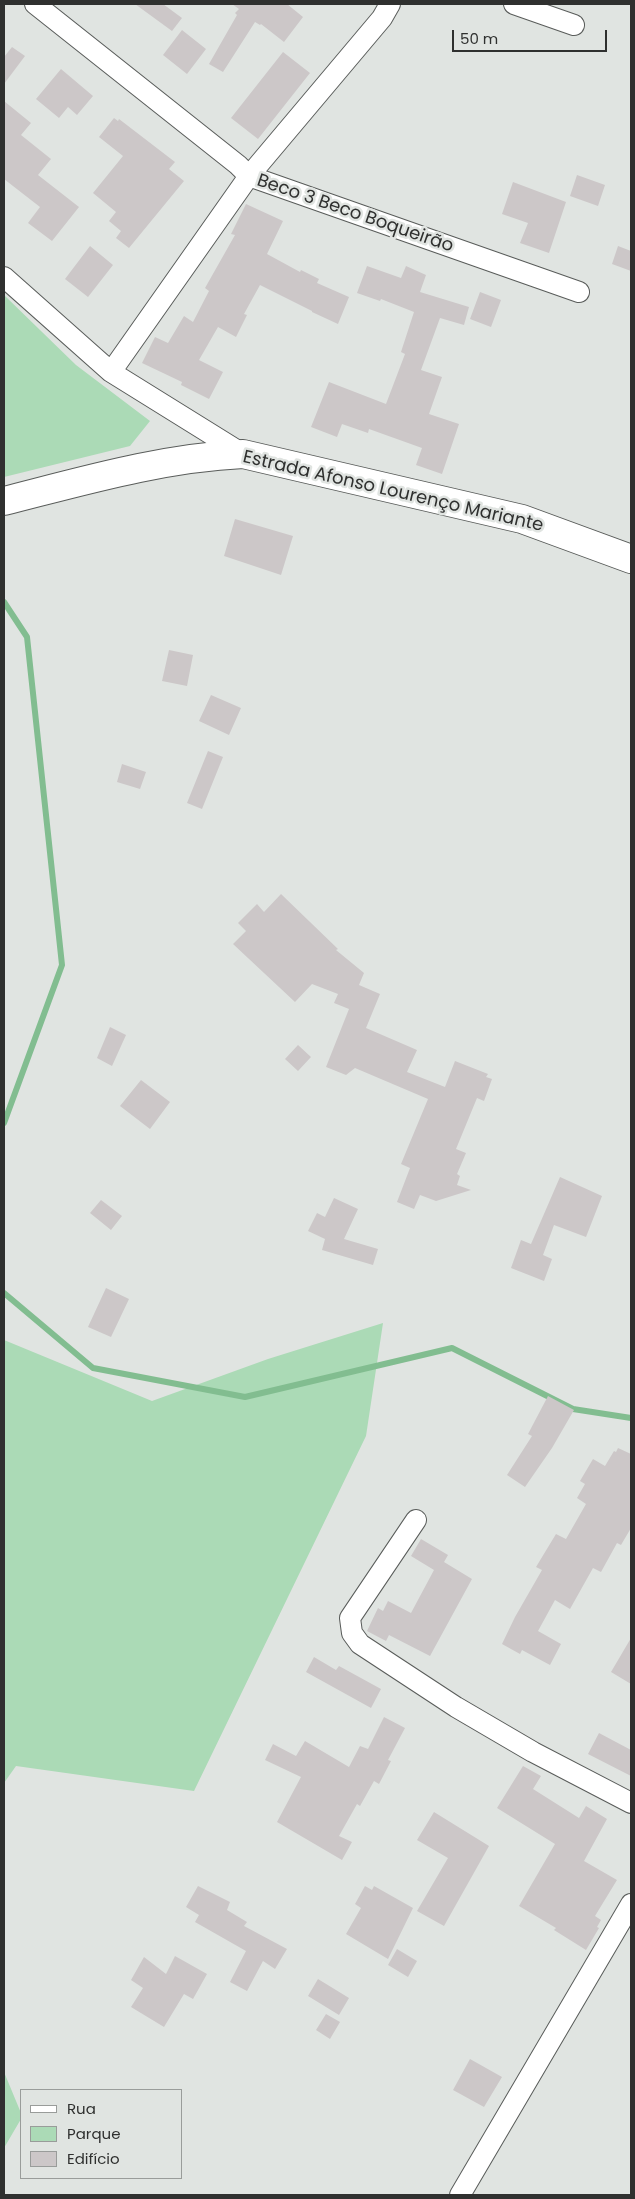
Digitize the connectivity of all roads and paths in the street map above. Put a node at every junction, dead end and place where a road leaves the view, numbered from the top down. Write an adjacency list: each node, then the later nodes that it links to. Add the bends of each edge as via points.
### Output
1 (35, 4): 5 (street, Beco 3 Beco Boqueirão)
2 (390, 4): 5 (street, via 382,18)
3 (514, 4): 4 (street)
4 (574, 25)
5 (249, 176): 7 (street, Beco 3 Beco Boqueirão); 8 (street)
6 (4, 277): 8 (street)
7 (579, 292)
8 (110, 372): 9 (street)
9 (243, 454): 10 (main road, Estrada Afonso Lourenço Mariante, via 203,456 156,464); 11 (main road, Estrada Afonso Lourenço Mariante, via 522,519)
10 (4, 501)
11 (631, 559)
12 (416, 1520): 13 (street, via 350,1618 352,1633 360,1644 456,1707)
13 (631, 1803)
14 (631, 1904): 15 (street)
15 (460, 2195)

